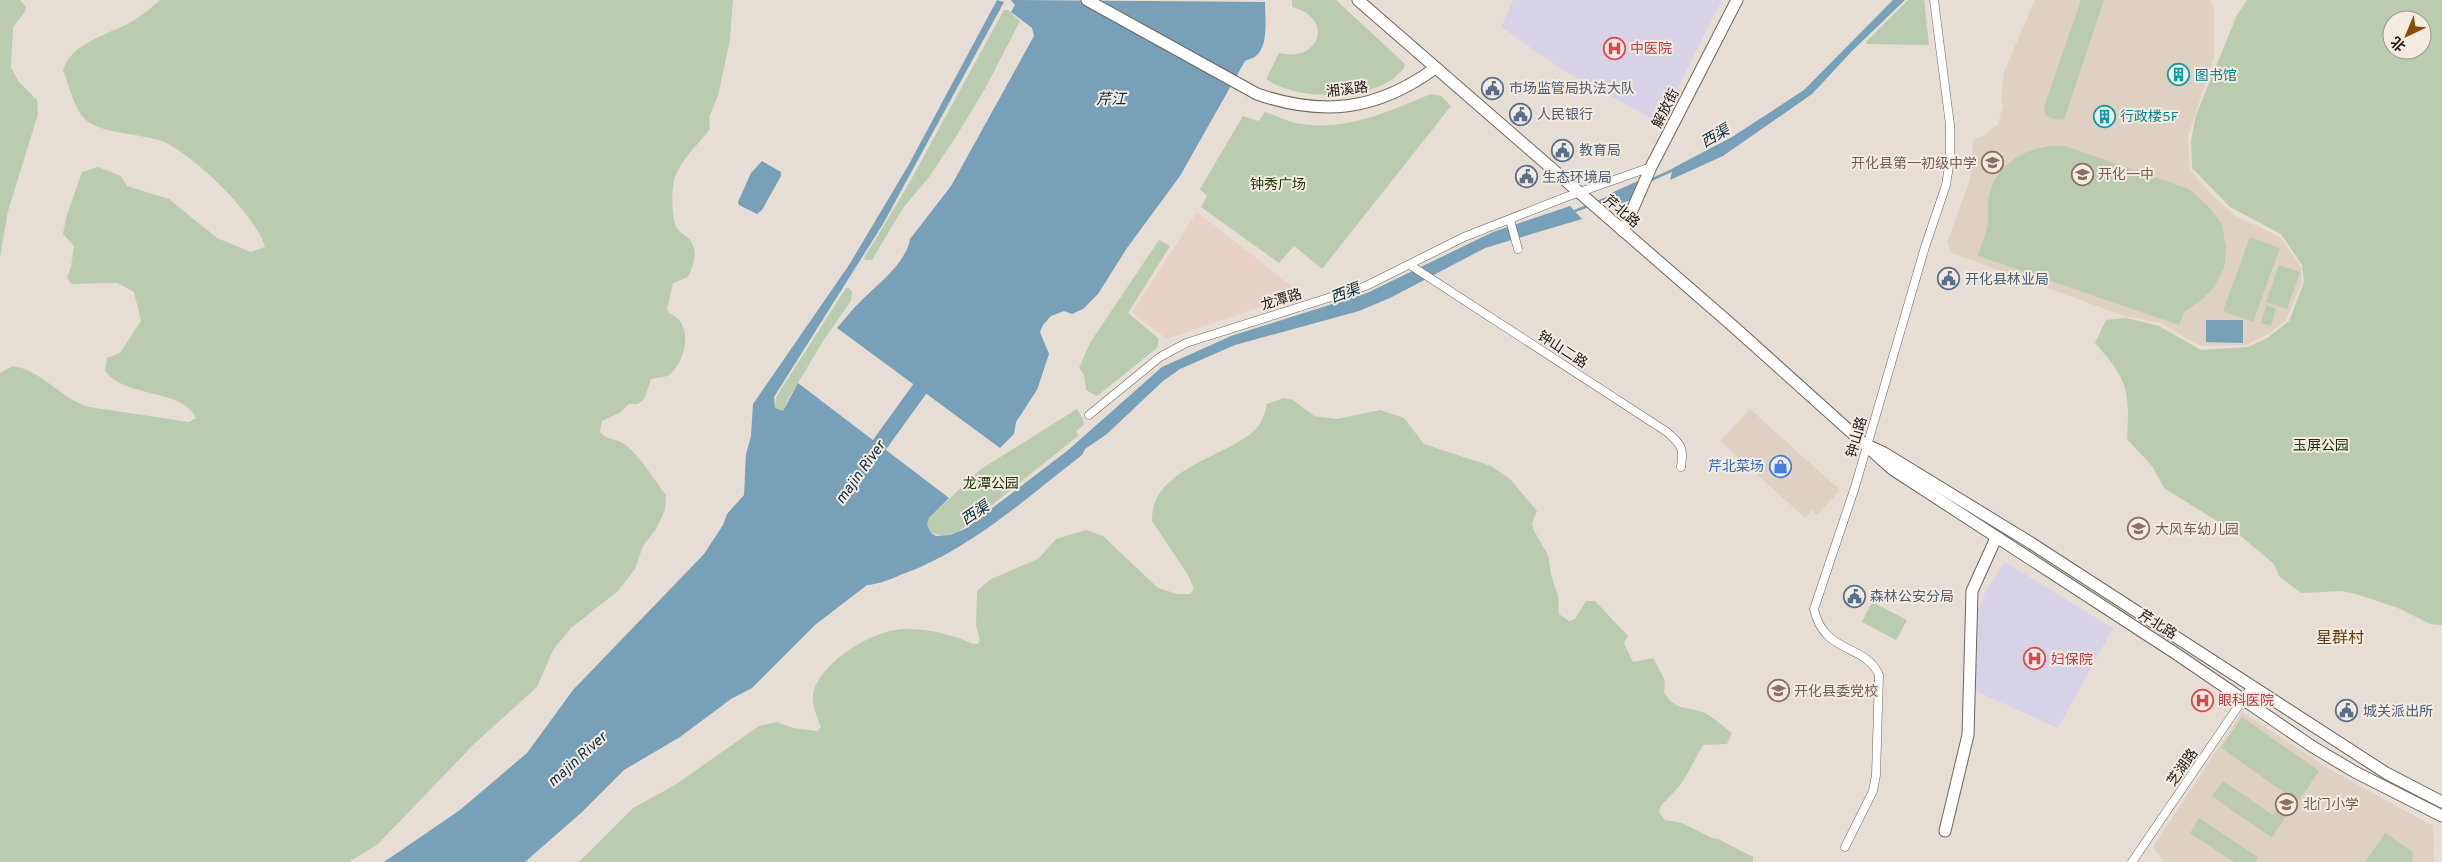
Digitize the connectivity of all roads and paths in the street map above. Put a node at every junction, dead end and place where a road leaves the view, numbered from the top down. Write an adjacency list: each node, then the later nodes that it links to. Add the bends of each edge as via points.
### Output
1 (1087, 0): 5 (main road, 湘溪路, via 1257,94 1279,101 1332,108 1357,105 1398,91)
2 (1358, 0): 5 (main road, 芹北路)
3 (1738, 0): 6 (main road, 解放街)
4 (1934, 0): 13 (street, 钟山路, via 1950,125 1950,160 1946,185)
5 (1434, 68): 7 (main road, 芹北路)
6 (1651, 167): 7 (street, 龙潭路); 9 (main road, 解放街)
7 (1577, 193): 8 (street, 龙潭路); 9 (main road, 芹北路)
8 (1510, 220): 10 (street); 11 (street, 龙潭路, via 1464,237)
9 (1623, 231): 13 (main road, 芹北路)
10 (1518, 249)
11 (1410, 265): 12 (street, 龙潭路, via 1366,286 1186,343 1160,356); 14 (street, 钟山二路, via 1667,432 1678,441 1683,451)
12 (1089, 415)
13 (1867, 446): 15 (main road, 芹北路, via 1892,470); 16 (main road, 芹北路, via 1884,453); 23 (street, 钟山路, via 1814,609 1817,624 1830,639 1864,658 1879,675 1873,791)
14 (1681, 467)
15 (1996, 538): 17 (main road, 芹北路); 22 (main road, via 1972,591 1968,735)
16 (2031, 543): 17 (main road); 18 (main road, 芹北路)
17 (2023, 556): 19 (main road, 芹北路)
18 (2252, 686): 19 (street, 芝湖路); 20 (main road, 芹北路, via 2386,773)
19 (2244, 700): 21 (main road, 芹北路, via 2355,772); 24 (street, 芝湖路)
20 (2442, 802)
21 (2442, 816)
22 (1945, 831)
23 (1845, 847)
24 (2132, 862)

